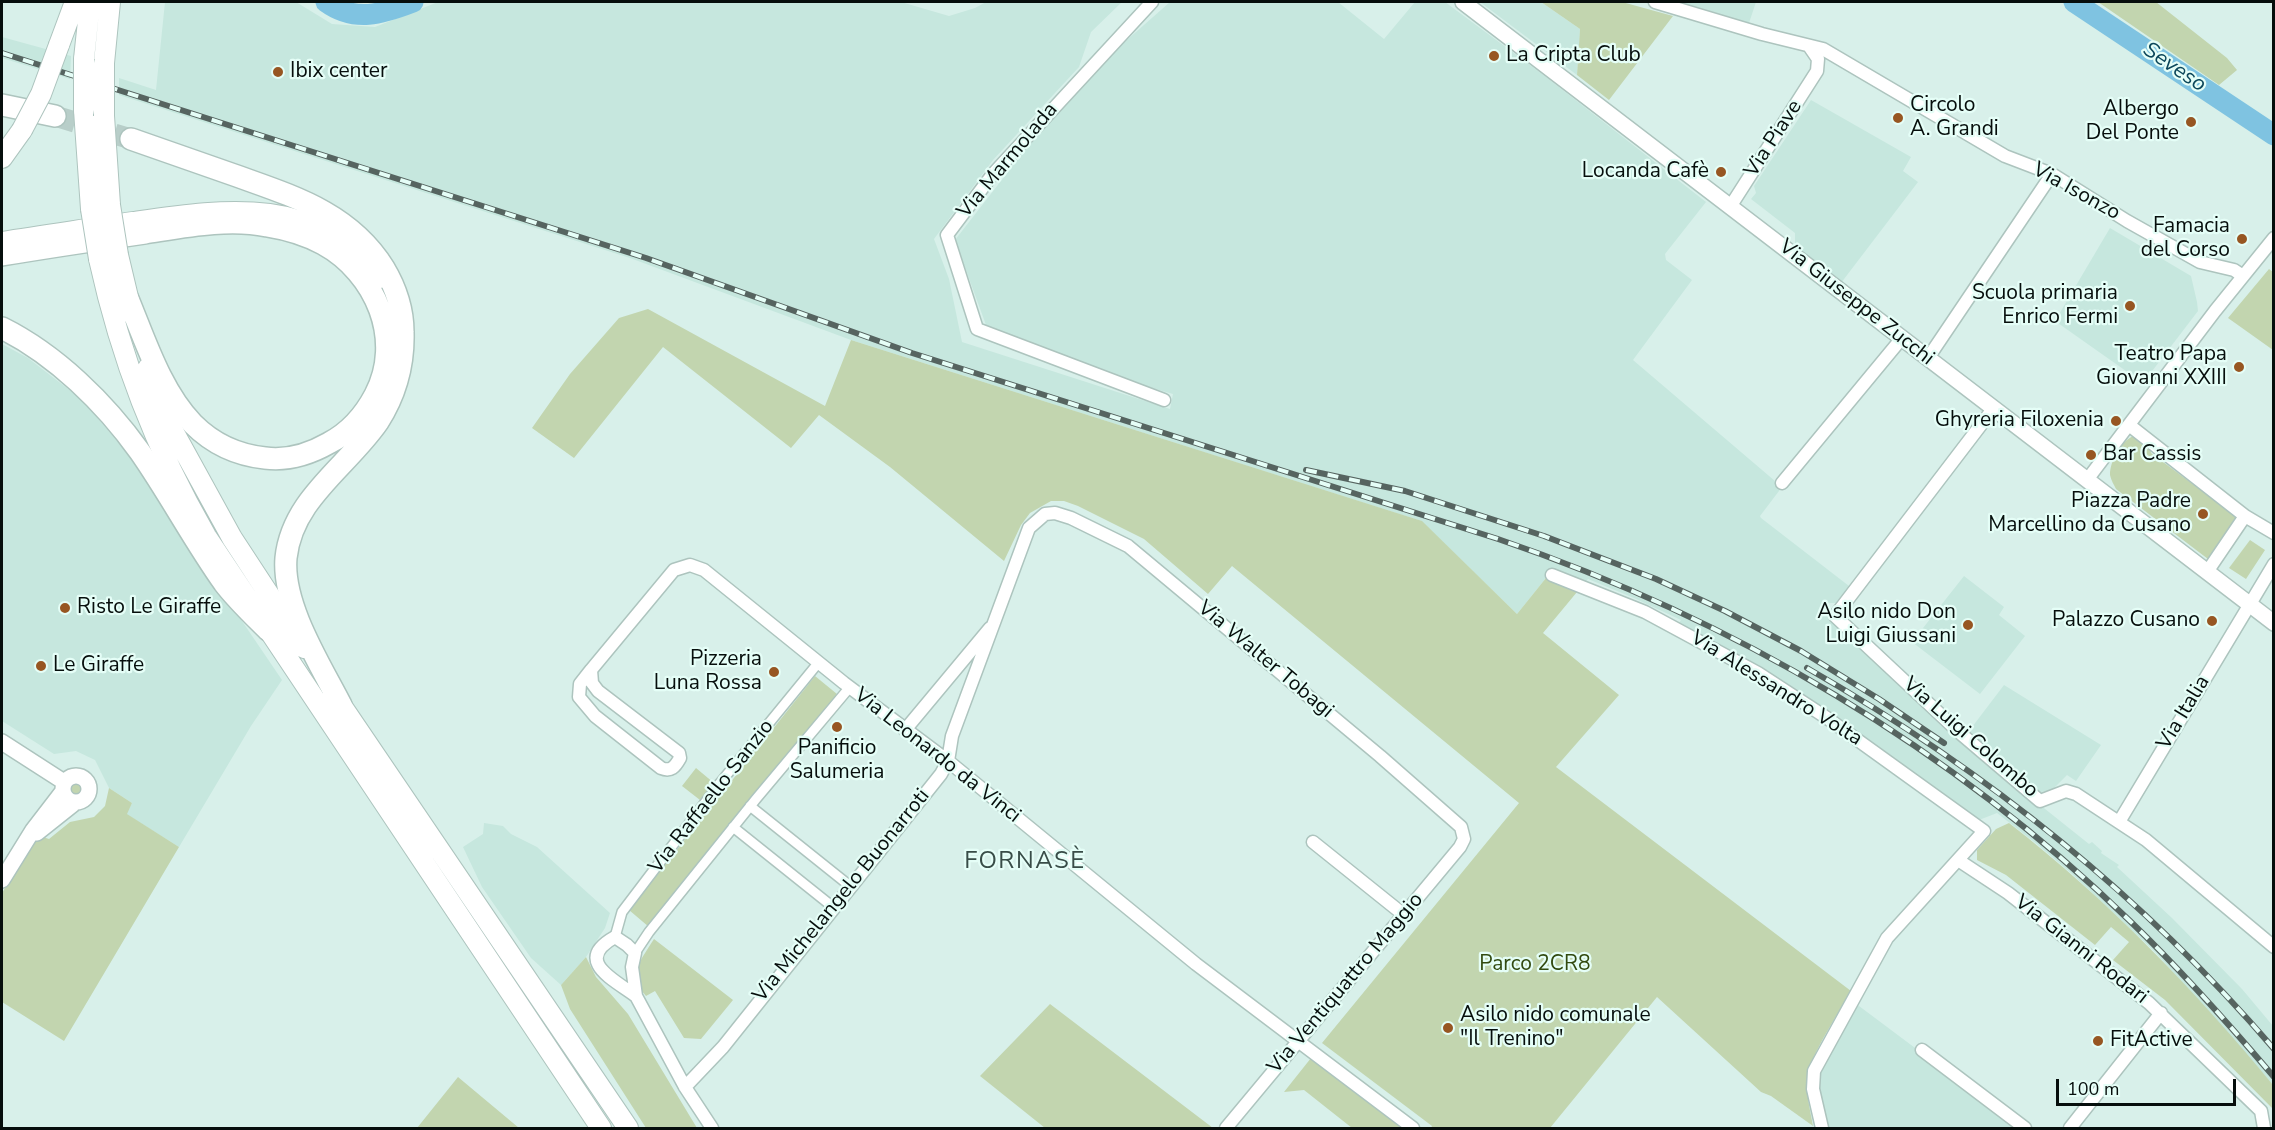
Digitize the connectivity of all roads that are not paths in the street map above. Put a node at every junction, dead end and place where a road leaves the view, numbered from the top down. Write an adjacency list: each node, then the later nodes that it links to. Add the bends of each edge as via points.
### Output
1 (75, 2): 13 (highway, bridge, via 41,94)
2 (90, 2): 15 (highway, bridge, via 84,110)
3 (110, 2): 15 (highway, bridge, via 104,63)
4 (1152, 2): 27 (street, Via Marmolada, via 1001,165 946,235 977,329)
5 (1463, 2): 16 (street, Via Giuseppe Zucchi)
6 (1655, 2): 7 (street, Via Isonzo)
7 (1809, 46): 8 (street, Via Isonzo); 9 (street, via 1818,59)
8 (1845, 62): 9 (street, via 1832,63); 14 (street, Via Isonzo, via 2005,156)
9 (1817, 71): 16 (street, Via Piave)
10 (2, 105): 11 (highway)
11 (55, 116)
12 (131, 139): 23 (highway, via 284,193 336,218 358,234 378,259 392,281)
13 (2, 158)
14 (2052, 174): 21 (street, Via Isonzo, via 2200,262); 26 (street)
15 (101, 207): 20 (highway, bridge)
16 (1730, 207): 25 (street, Via Giuseppe Zucchi)
17 (2274, 238): 21 (street)
18 (2, 242): 23 (highway, via 188,214 268,213 301,220 349,244 386,285)
19 (2, 255): 22 (highway, via 233,223 266,225 295,233 338,254 373,292 385,320 388,352 382,383 366,413 342,436 311,453 281,460 247,456 218,445 192,423 156,369)
20 (109, 257): 22 (highway); 41 (highway, via 121,346 166,462 206,536)
21 (2243, 276): 29 (street)
22 (128, 299): 45 (highway, via 171,427 232,538)
23 (403, 315): 45 (highway, via 404,355 395,390 378,422 304,507 286,558 294,611)
24 (2, 328): 41 (highway, via 78,382 110,415 140,451 224,582)
25 (1902, 339): 26 (street, Via Giuseppe Zucchi); 31 (street)
26 (1928, 358): 28 (street, Via Giuseppe Zucchi)
27 (1164, 400)
28 (1993, 409): 30 (street, Via Giuseppe Zucchi); 52 (street, Via Luigi Colombo, via 1835,616 1960,733 2040,801 2073,792)
29 (2129, 425): 30 (street); 33 (street)
30 (2087, 480): 36 (street, Via Giuseppe Zucchi)
31 (1782, 483)
32 (1045, 514): 39 (street, Via Michelangelo Buonarroti, via 1029,528); 54 (street, Via Walter Tobagi, via 1071,518 1128,546 1380,756 1461,827)
33 (2245, 516): 34 (street); 36 (street)
34 (2274, 533)
35 (2274, 564): 38 (street, Via Italia)
36 (2207, 572): 38 (street, Via Giuseppe Zucchi)
37 (1552, 575): 57 (street, Via Alessandro Volta, via 1645,612 1758,674 1827,718 1984,831)
38 (2249, 604): 40 (street, Via Giuseppe Zucchi); 52 (street, Via Italia)
39 (995, 623): 46 (street, Via Michelangelo Buonarroti); 48 (street, Via Michelangelo Buonarroti, via 952,736)
40 (2274, 623)
41 (268, 630): 70 (highway)
42 (819, 662): 43 (street, Via Leonardo da Vinci, via 704,570 690,564 674,570); 44 (street, Via Leonardo da Vinci); 62 (street, Via Raffaello Sanzio, via 622,912)
43 (591, 670): 43 (street, via 580,684 579,697 595,716 661,768 672,769 680,753 598,691 592,683)
44 (850, 687): 46 (street, Via Leonardo da Vinci); 51 (street, Via Raffaello Sanzio)
45 (341, 705): 71 (highway)
46 (905, 730): 48 (street, Via Leonardo da Vinci)
47 (2, 742): 49 (street)
48 (948, 761): 59 (street, Via Michelangelo Buonarroti); 67 (street, Via Leonardo da Vinci)
49 (63, 787): 50 (street, via 66,798); 50 (street, via 73,775 87,781 88,795); 55 (street)
50 (76, 802): 55 (street)
51 (750, 806): 53 (street, Via Raffaello Sanzio); 59 (street)
52 (2119, 822): 63 (street, Via Luigi Colombo)
53 (733, 827): 60 (street); 64 (street, Via Raffaello Sanzio)
54 (1464, 839): 61 (street, Via Ventiquattro Maggio)
55 (25, 842): 58 (street)
56 (1313, 842): 61 (street)
57 (1958, 860): 66 (street, Via Gianni Rodari, via 2008,893); 75 (street, via 1887,938 1814,1071 1813,1089)
58 (2, 880)
59 (849, 886): 60 (street, Via Michelangelo Buonarroti)
60 (833, 907): 69 (street, Via Michelangelo Buonarroti, via 723,1047)
61 (1404, 915): 67 (street, Via Ventiquattro Maggio)
62 (615, 938): 64 (street); 65 (street, via 604,944 596,956 597,966)
63 (2274, 947)
64 (635, 953): 65 (street, via 632,967)
65 (636, 996): 69 (street)
66 (2161, 1013): 77 (street); 78 (street, Via Gianni Rodari, via 2261,1111)
67 (1298, 1042): 73 (street, Via Ventiquattro Maggio); 74 (street, Via Leonardo da Vinci)
68 (1922, 1050): 76 (street)
69 (686, 1087): 72 (street)
70 (601, 1128)
71 (628, 1128)
72 (712, 1128)
73 (1226, 1128)
74 (1413, 1128)
75 (1822, 1128)
76 (2025, 1128)
77 (2070, 1128)
78 (2264, 1128)

